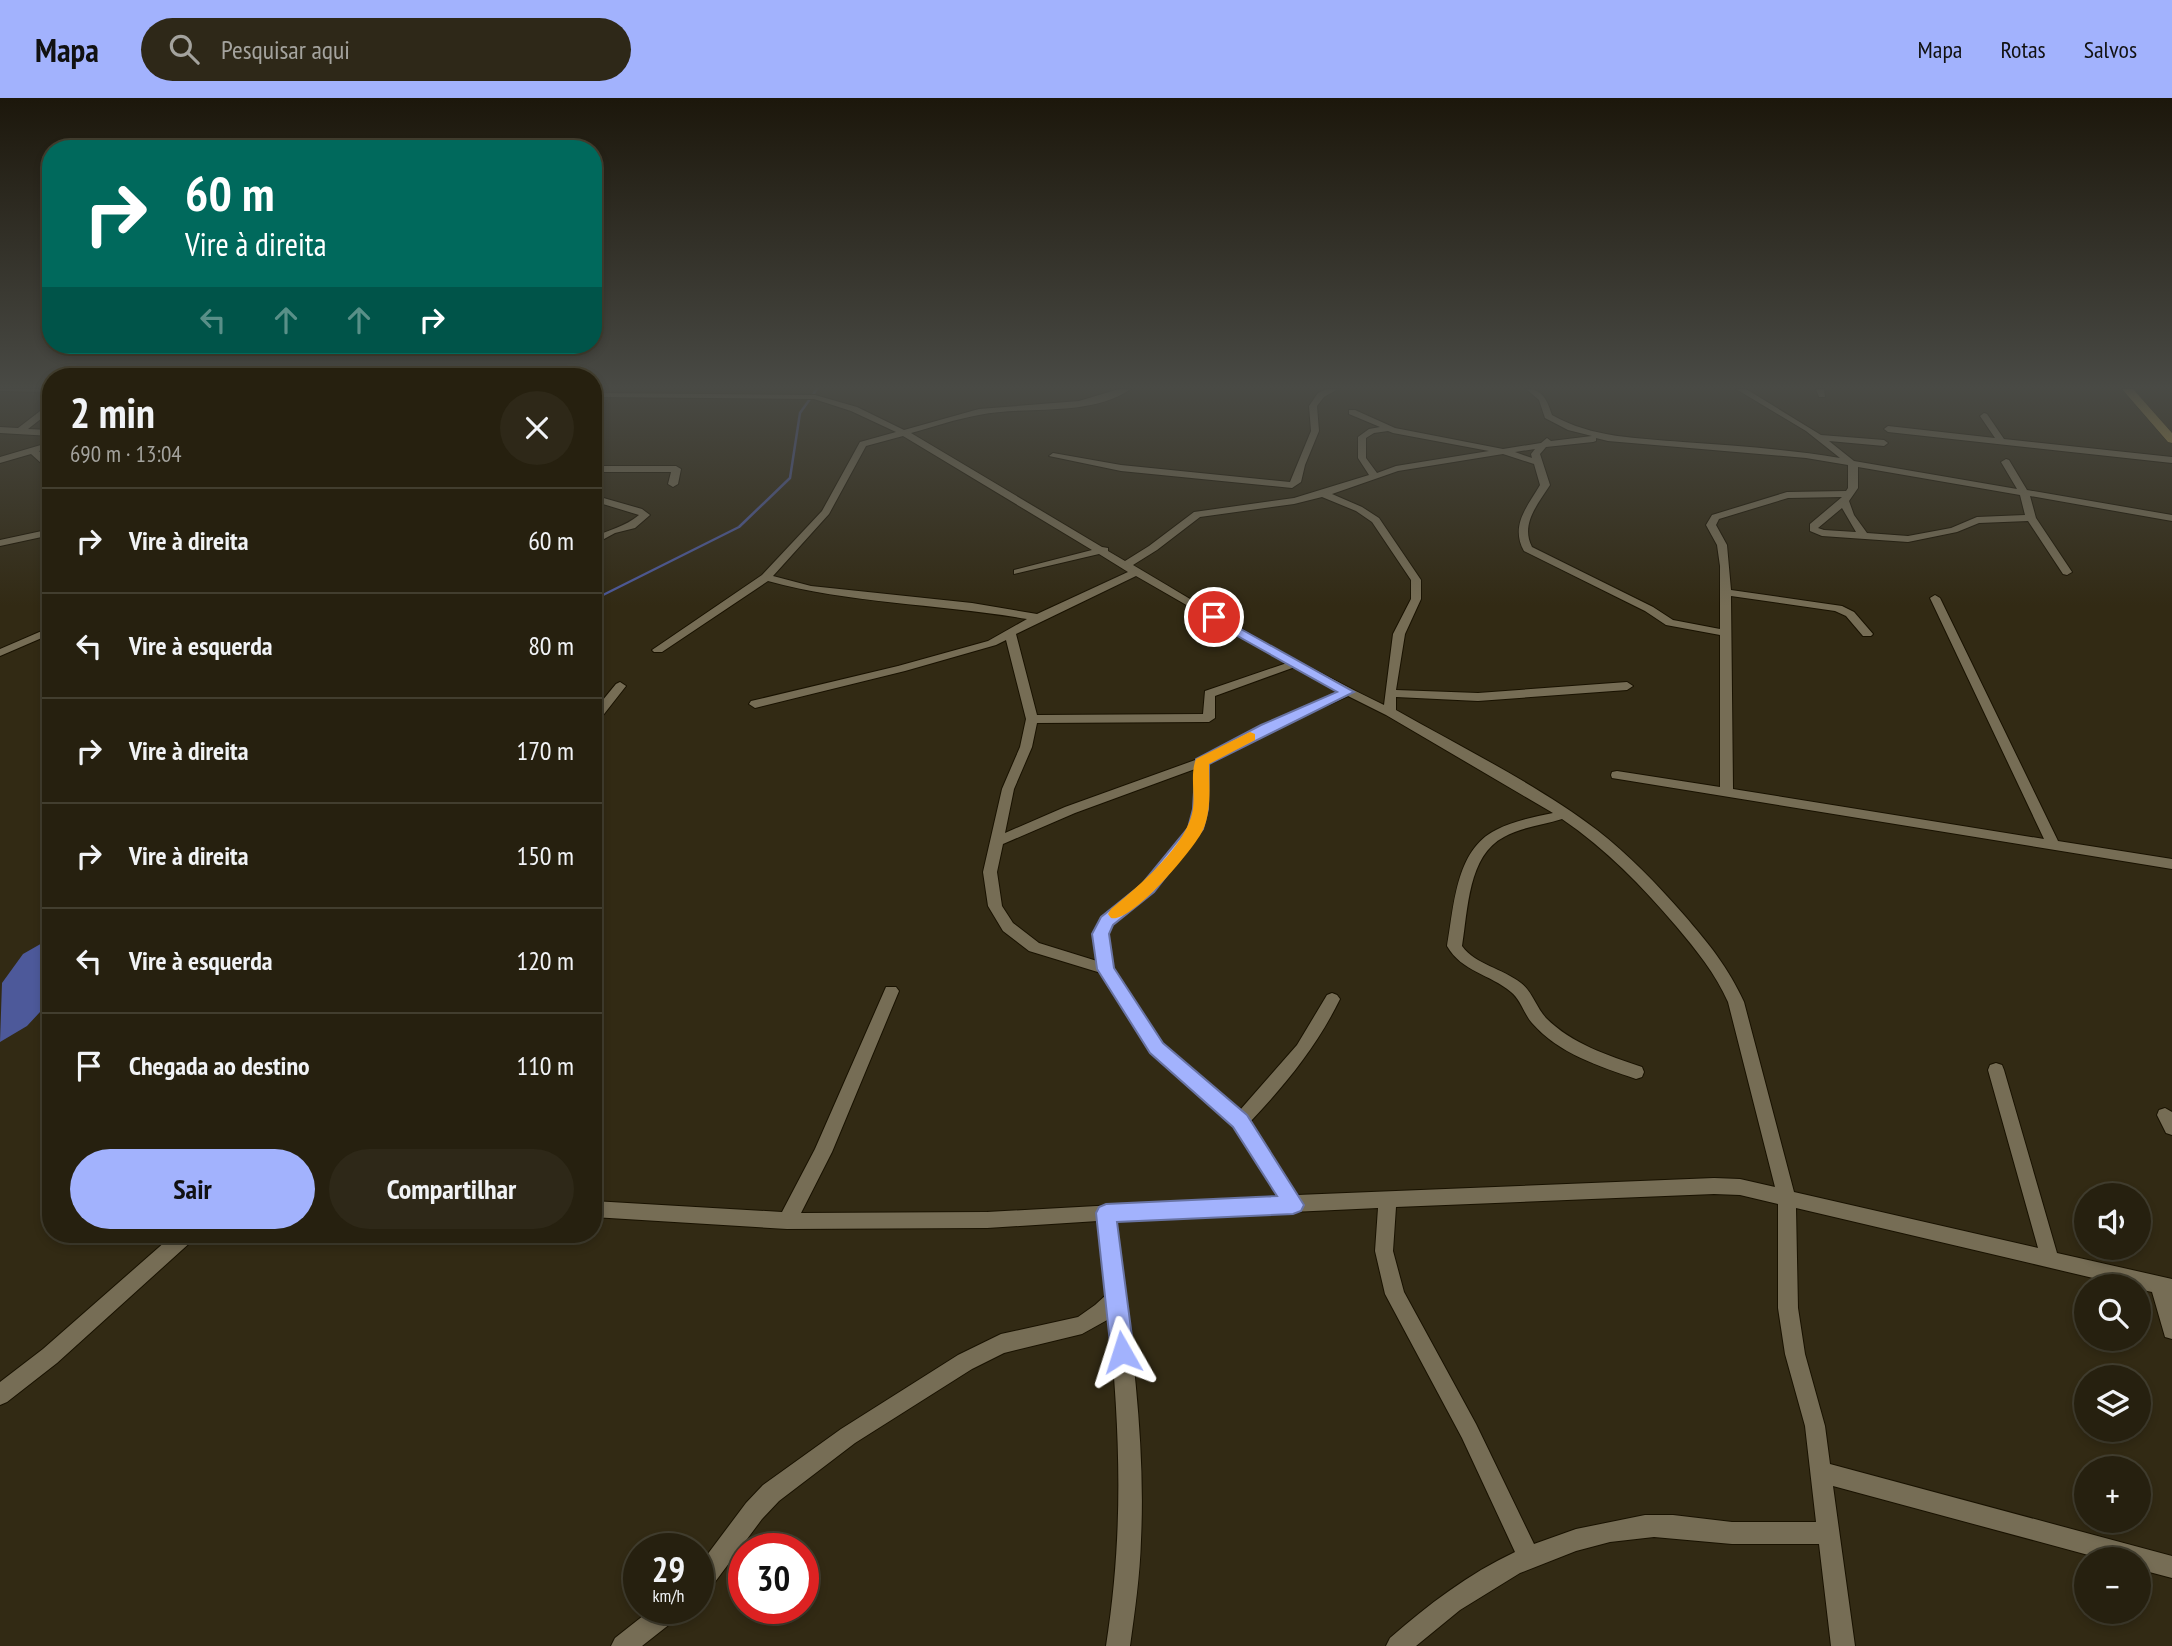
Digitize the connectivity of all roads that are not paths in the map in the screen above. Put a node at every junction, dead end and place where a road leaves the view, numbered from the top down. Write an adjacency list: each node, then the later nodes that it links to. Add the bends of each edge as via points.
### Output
1 (854, 461): 29 (street, via 826,512)
2 (952, 461): 25 (street)
3 (1083, 461): 4 (street, via 1292,485)
4 (1302, 461)
5 (1361, 461): 13 (street)
6 (1447, 461): 13 (street)
7 (1839, 461): 11 (street)
8 (1850, 461): 11 (street)
9 (1536, 462): 33 (street, via 1545,485 1524,518 1528,549 1670,623)
10 (2006, 462): 16 (street)
11 (1853, 464): 16 (street); 17 (street, via 1853,488)
12 (602, 470): 14 (street, via 676,469)
13 (1374, 475): 15 (street)
14 (673, 484)
15 (1323, 494): 26 (street, via 1197,514); 43 (street, via 1376,520 1416,580 1416,599 1399,634)
16 (2025, 494): 19 (street); 20 (street)
17 (1845, 498): 22 (street); 22 (street, via 1813,529); 30 (street, via 1787,495 1715,517 1711,524 1722,545)
18 (602, 501): 23 (street, via 645,515 632,526)
19 (2031, 518): 22 (street, via 1977,520 1922,537); 28 (street)
20 (2172, 518)
21 (42, 534): 24 (street)
22 (1864, 536)
23 (602, 537)
24 (0, 542)
25 (1104, 550): 26 (street); 27 (street)
26 (1131, 568): 32 (street); 39 (street)
27 (1018, 572)
28 (2067, 572)
29 (766, 577): 32 (street, via 810,589); 37 (street)
30 (1724, 592): 33 (street); 36 (street, via 1838,608 1850,614)
31 (1935, 597): 53 (street)
32 (1039, 618): 35 (street)
33 (1725, 633): 50 (street)
34 (42, 634): 38 (street)
35 (1010, 634): 44 (street, via 901,669); 47 (street)
36 (1867, 634)
37 (658, 650)
38 (0, 653)
39 (1297, 663): 42 (street); 47 (street, via 1209,694 1209,718)
40 (620, 686): 45 (street)
41 (1627, 686): 43 (street, via 1478,697)
42 (1348, 692): 46 (street); 48 (street)
43 (1390, 693): 46 (street)
44 (755, 704)
45 (602, 709)
46 (1391, 712): 51 (street)
47 (1032, 719): 52 (street, via 1008,789)
48 (1202, 762): 52 (street); 55 (street, via 1196,829 1148,888 1107,921 1100,934)
49 (1617, 775): 50 (street)
50 (1727, 792): 53 (street)
51 (1565, 814): 59 (street, via 1499,833 1479,848 1471,864 1454,946 1464,957 1516,987 1556,1037 1575,1050); 61 (street, via 1647,881 1725,977 1736,1002)
52 (998, 841): 55 (street, via 990,872 991,890 1007,927 1034,947)
53 (2053, 844): 54 (street)
54 (2172, 864)
55 (1106, 969): 60 (street, via 1157,1048)
56 (891, 991): 66 (street, via 823,1152)
57 (1332, 999): 60 (street, via 1299,1058)
58 (1996, 1070): 68 (street)
59 (1636, 1072)
60 (1240, 1121): 63 (street)
61 (1787, 1198): 62 (street, via 1714,1186); 68 (street); 73 (street, via 1788,1308)
62 (1387, 1200): 63 (street); 75 (street, via 1384,1251 1395,1294 1469,1431)
63 (1293, 1205): 65 (street)
64 (602, 1210): 66 (street)
65 (1106, 1213): 66 (street, via 986,1220); 70 (street)
66 (788, 1221)
67 (177, 1243): 72 (street)
68 (2050, 1259): 69 (street)
69 (2166, 1286): 71 (street)
70 (1116, 1298): 76 (street, via 1082,1325 1001,1343 848,1436 771,1493); 80 (street, via 1128,1425 1131,1532)
71 (2172, 1330)
72 (0, 1395)
73 (1822, 1472): 74 (street); 77 (street)
74 (1827, 1533): 75 (street, via 1646,1526 1586,1536); 82 (street)
75 (1528, 1556): 81 (street, via 1464,1591)
76 (714, 1565)
77 (2172, 1567)
78 (652, 1624): 79 (street)
79 (624, 1646)
80 (1118, 1646)
81 (1398, 1646)
82 (1843, 1646)

